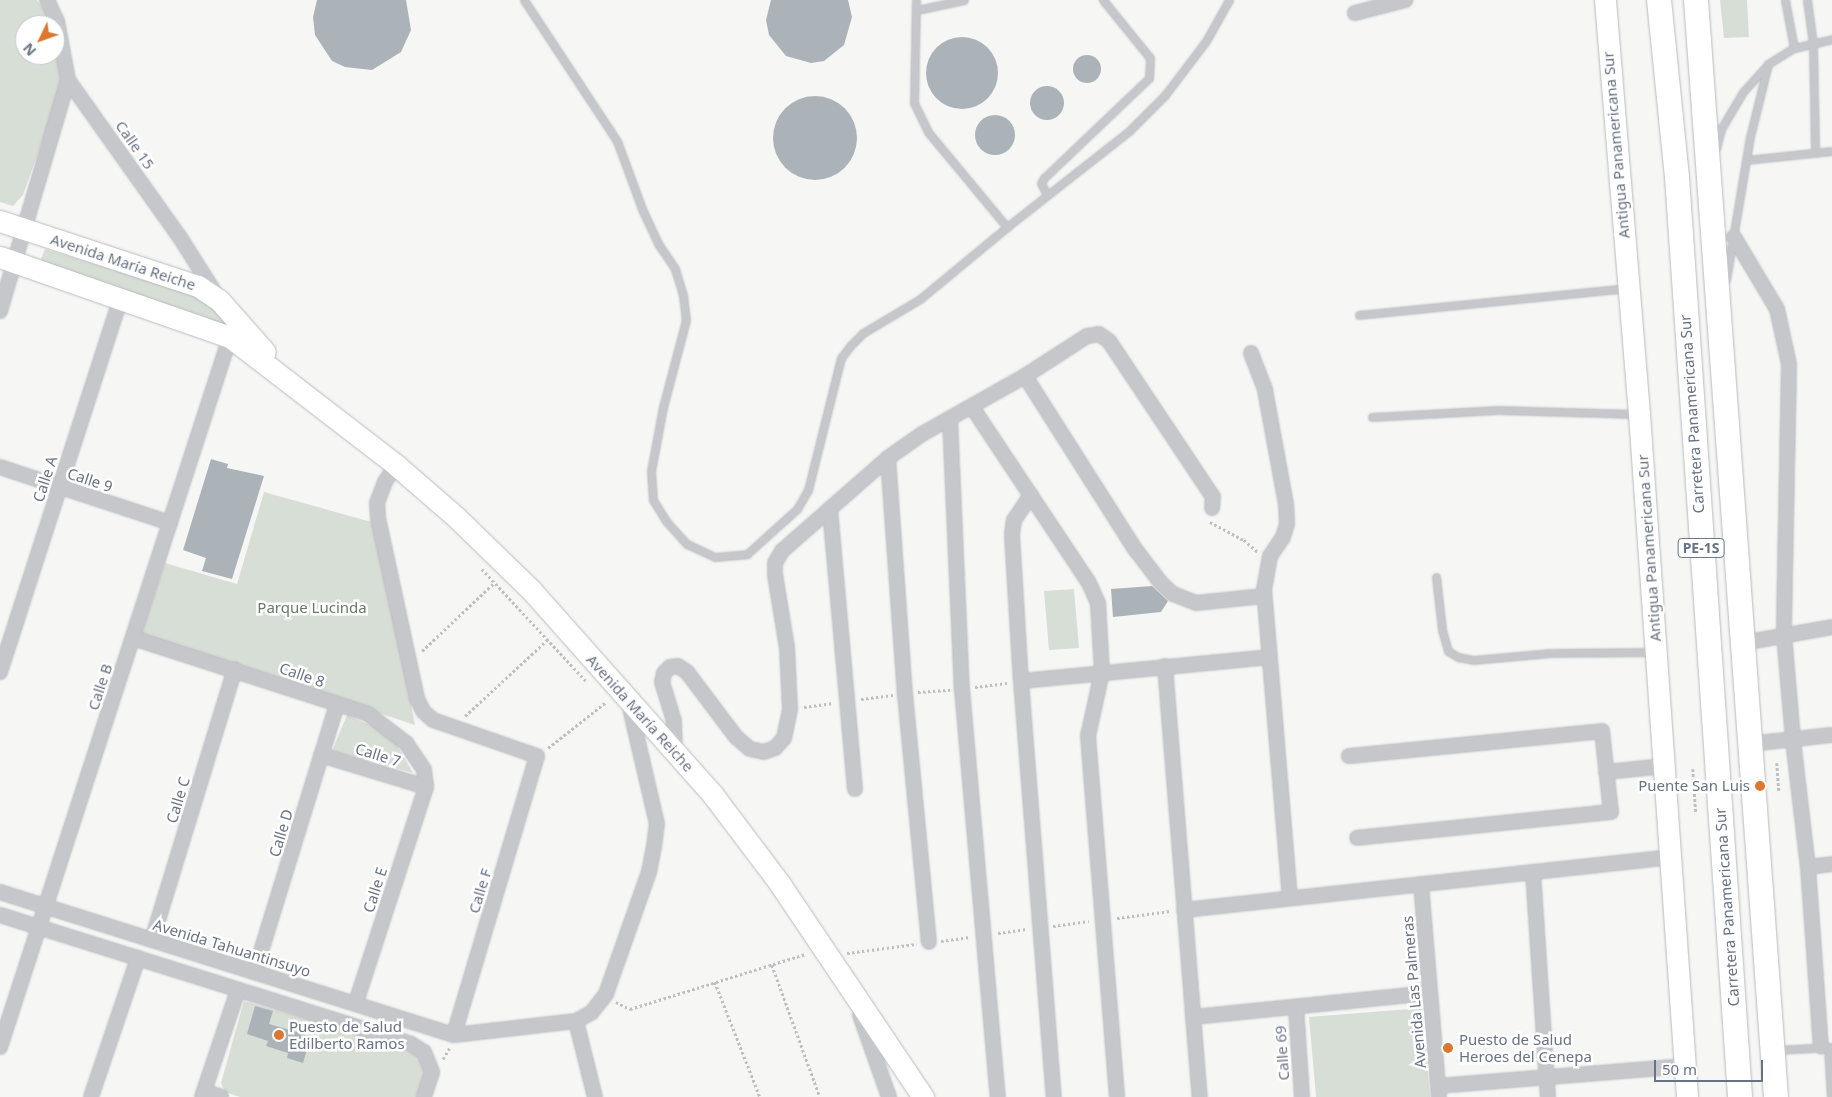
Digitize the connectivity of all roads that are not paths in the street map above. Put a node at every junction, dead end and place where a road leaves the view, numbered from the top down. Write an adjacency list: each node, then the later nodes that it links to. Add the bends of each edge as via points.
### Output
1 (46, 0): 19 (street, Calle 15, via 57,20)
2 (524, 0): 26 (lane, via 618,141 642,209 675,269 686,320 663,407 651,470 653,500 666,521 687,544 715,557 747,554 797,509 808,490 841,358 863,333 920,299)
3 (916, 0): 13 (lane)
4 (964, 0): 13 (lane)
5 (1103, 0): 24 (lane, via 1150,58 1149,78 1044,178 1041,183)
6 (1229, 0): 24 (lane, via 1206,40 1164,95 1129,131)
7 (1405, 0): 14 (street)
8 (1605, 0): 30 (main road, Antigua Panamericana Sur)
9 (1659, 0): 121 (highway, Carretera Panamericana Sur / PE-1S, via 1677,176)
10 (1696, 0): 23 (highway, PE-1S)
11 (1785, 0): 17 (lane)
12 (1807, 0): 16 (lane)
13 (917, 10): 26 (lane, via 912,63 914,103 928,132)
14 (1355, 13)
15 (1832, 39): 16 (lane)
16 (1813, 44): 17 (lane); 21 (lane)
17 (1794, 48): 18 (lane)
18 (1768, 64): 22 (lane); 23 (lane, via 1743,92 1722,129)
19 (68, 80): 27 (street); 32 (street, Calle 15, via 179,236)
20 (1832, 152): 21 (lane)
21 (1815, 153): 22 (lane)
22 (1746, 160): 28 (lane)
23 (1709, 173): 35 (highway, PE-1S)
24 (1047, 195): 26 (lane)
25 (0, 221): 27 (main road, Avenida María Reiche)
26 (1007, 227)
27 (26, 230): 29 (street); 32 (main road, Avenida María Reiche, via 189,281)
28 (1734, 237): 35 (lane); 55 (street, via 1777,309 1789,364)
29 (8, 260): 31 (main road, Avenida María Reiche); 33 (street)
30 (1628, 288): 34 (lane); 41 (main road, Antigua Panamericana Sur)
31 (121, 297): 36 (main road, Avenida María Reiche); 47 (street, Calle A)
32 (219, 300): 39 (main road, Avenida María Reiche)
33 (0, 311)
34 (1359, 315)
35 (1719, 322): 57 (highway, PE-1S)
36 (230, 337): 39 (main road, Avenida María Reiche); 51 (street, Calle B)
37 (1251, 353): 53 (street, via 1265,390 1286,504 1283,538 1268,562)
38 (1025, 376): 40 (street); 50 (street, via 1087,336 1099,334 1109,341 1213,497); 53 (street, via 1135,549 1161,583 1173,594 1196,603)
39 (295, 386): 45 (main road, Avenida María Reiche)
40 (972, 407): 43 (street); 48 (street)
41 (1639, 414): 42 (lane, via 1498,410); 58 (main road, Antigua Panamericana Sur)
42 (1372, 417)
43 (950, 419): 44 (street); 114 (street, via 962,689)
44 (888, 458): 49 (street); 90 (street, via 905,694)
45 (396, 465): 65 (main road, Avenida María Reiche, via 532,591); 100 (street, Calle F, via 377,503 417,699 433,720 537,756)
46 (0, 467): 47 (street, Calle 9)
47 (60, 486): 51 (street, Calle 9); 62 (street, Calle A)
48 (1031, 495): 63 (street, via 1089,583 1098,603); 64 (street, via 1014,520 1012,534)
49 (830, 509): 70 (street, via 782,551 775,563 787,648 790,709 784,738 775,748 764,752 750,749 736,737 687,672 678,666 670,667 662,682 674,721); 76 (street)
50 (1209, 514)
51 (170, 523): 56 (street, Calle B)
52 (1436, 577): 58 (lane, via 1442,630 1448,651 1458,656 1474,660 1551,653)
53 (1264, 596): 59 (street)
54 (1832, 628): 55 (street)
55 (1784, 634): 57 (street); 68 (street)
56 (133, 638): 61 (street, Calle 8); 85 (street, Calle B)
57 (1743, 643): 69 (highway, PE-1S)
58 (1656, 652): 73 (main road, Antigua Panamericana Sur)
59 (1269, 657): 60 (street); 84 (street)
60 (1165, 666): 63 (street); 86 (street)
61 (235, 669): 66 (street, Calle 8); 89 (street, Calle C)
62 (0, 672)
63 (1102, 672): 64 (street); 116 (street, via 1088,736)
64 (1020, 681): 115 (street)
65 (628, 702): 70 (main road, Avenida María Reiche); 99 (street, via 657,824 654,847 649,872 606,994 592,1012)
66 (337, 704): 71 (street, Calle D); 75 (street, Calle 8, via 368,714 406,743 424,770)
67 (1832, 735): 68 (street)
68 (1793, 740): 69 (street); 80 (street)
69 (1749, 744): 103 (highway, PE-1S)
70 (675, 752): 94 (main road, Avenida María Reiche, via 745,836)
71 (322, 755): 75 (street, Calle 7); 92 (street, Calle D)
72 (1349, 756): 74 (street, via 1602,731)
73 (1665, 766): 74 (street); 78 (main road, Antigua Panamericana Sur)
74 (1606, 772): 77 (street, via 1610,812)
75 (426, 787): 96 (street, Calle E)
76 (855, 789)
77 (1357, 838)
78 (1672, 857): 81 (street); 104 (main road, Antigua Panamericana Sur)
79 (1832, 864): 80 (street)
80 (1808, 867): 102 (street)
81 (1533, 872): 82 (street); 105 (street)
82 (1421, 884): 84 (street); 95 (street, Avenida Las Palmeras)
83 (0, 892): 85 (street, Avenida Tahuantinsuyo)
84 (1290, 898): 86 (street)
85 (46, 906): 88 (street, Calle B); 89 (street, Avenida Tahuantinsuyo)
86 (1184, 910): 98 (street)
87 (0, 915): 88 (street)
88 (39, 928): 91 (street); 101 (street, Calle B)
89 (152, 940): 92 (street, Avenida Tahuantinsuyo)
90 (929, 942)
91 (138, 958): 93 (street); 108 (street)
92 (255, 972): 96 (street, Avenida Tahuantinsuyo)
93 (238, 990): 107 (street); 110 (street, via 411,1044 424,1052 432,1072)
94 (853, 992): 112 (street); 113 (main road, Avenida María Reiche)
95 (1430, 993): 97 (street); 106 (street, Avenida Las Palmeras)
96 (356, 1003): 100 (street, Avenida Tahuantinsuyo)
97 (1296, 1007): 98 (street); 118 (street, Calle 69)
98 (1193, 1017): 117 (street)
99 (576, 1021): 100 (street); 111 (street)
100 (454, 1035)
101 (0, 1047)
102 (1827, 1047): 103 (lane); 123 (lane)
103 (1772, 1050): 122 (highway, PE-1S)
104 (1685, 1066): 105 (street); 120 (main road, Antigua Panamericana Sur)
105 (1547, 1077): 106 (street); 119 (street)
106 (1438, 1091)
107 (203, 1094): 109 (street)
108 (91, 1097)
109 (221, 1097)
110 (424, 1097)
111 (595, 1097)
112 (889, 1097)
113 (923, 1097)
114 (998, 1097)
115 (1054, 1097)
116 (1117, 1097)
117 (1200, 1097)
118 (1302, 1097)
119 (1548, 1097)
120 (1687, 1097)
121 (1740, 1097)
122 (1776, 1097)
123 (1831, 1097)

